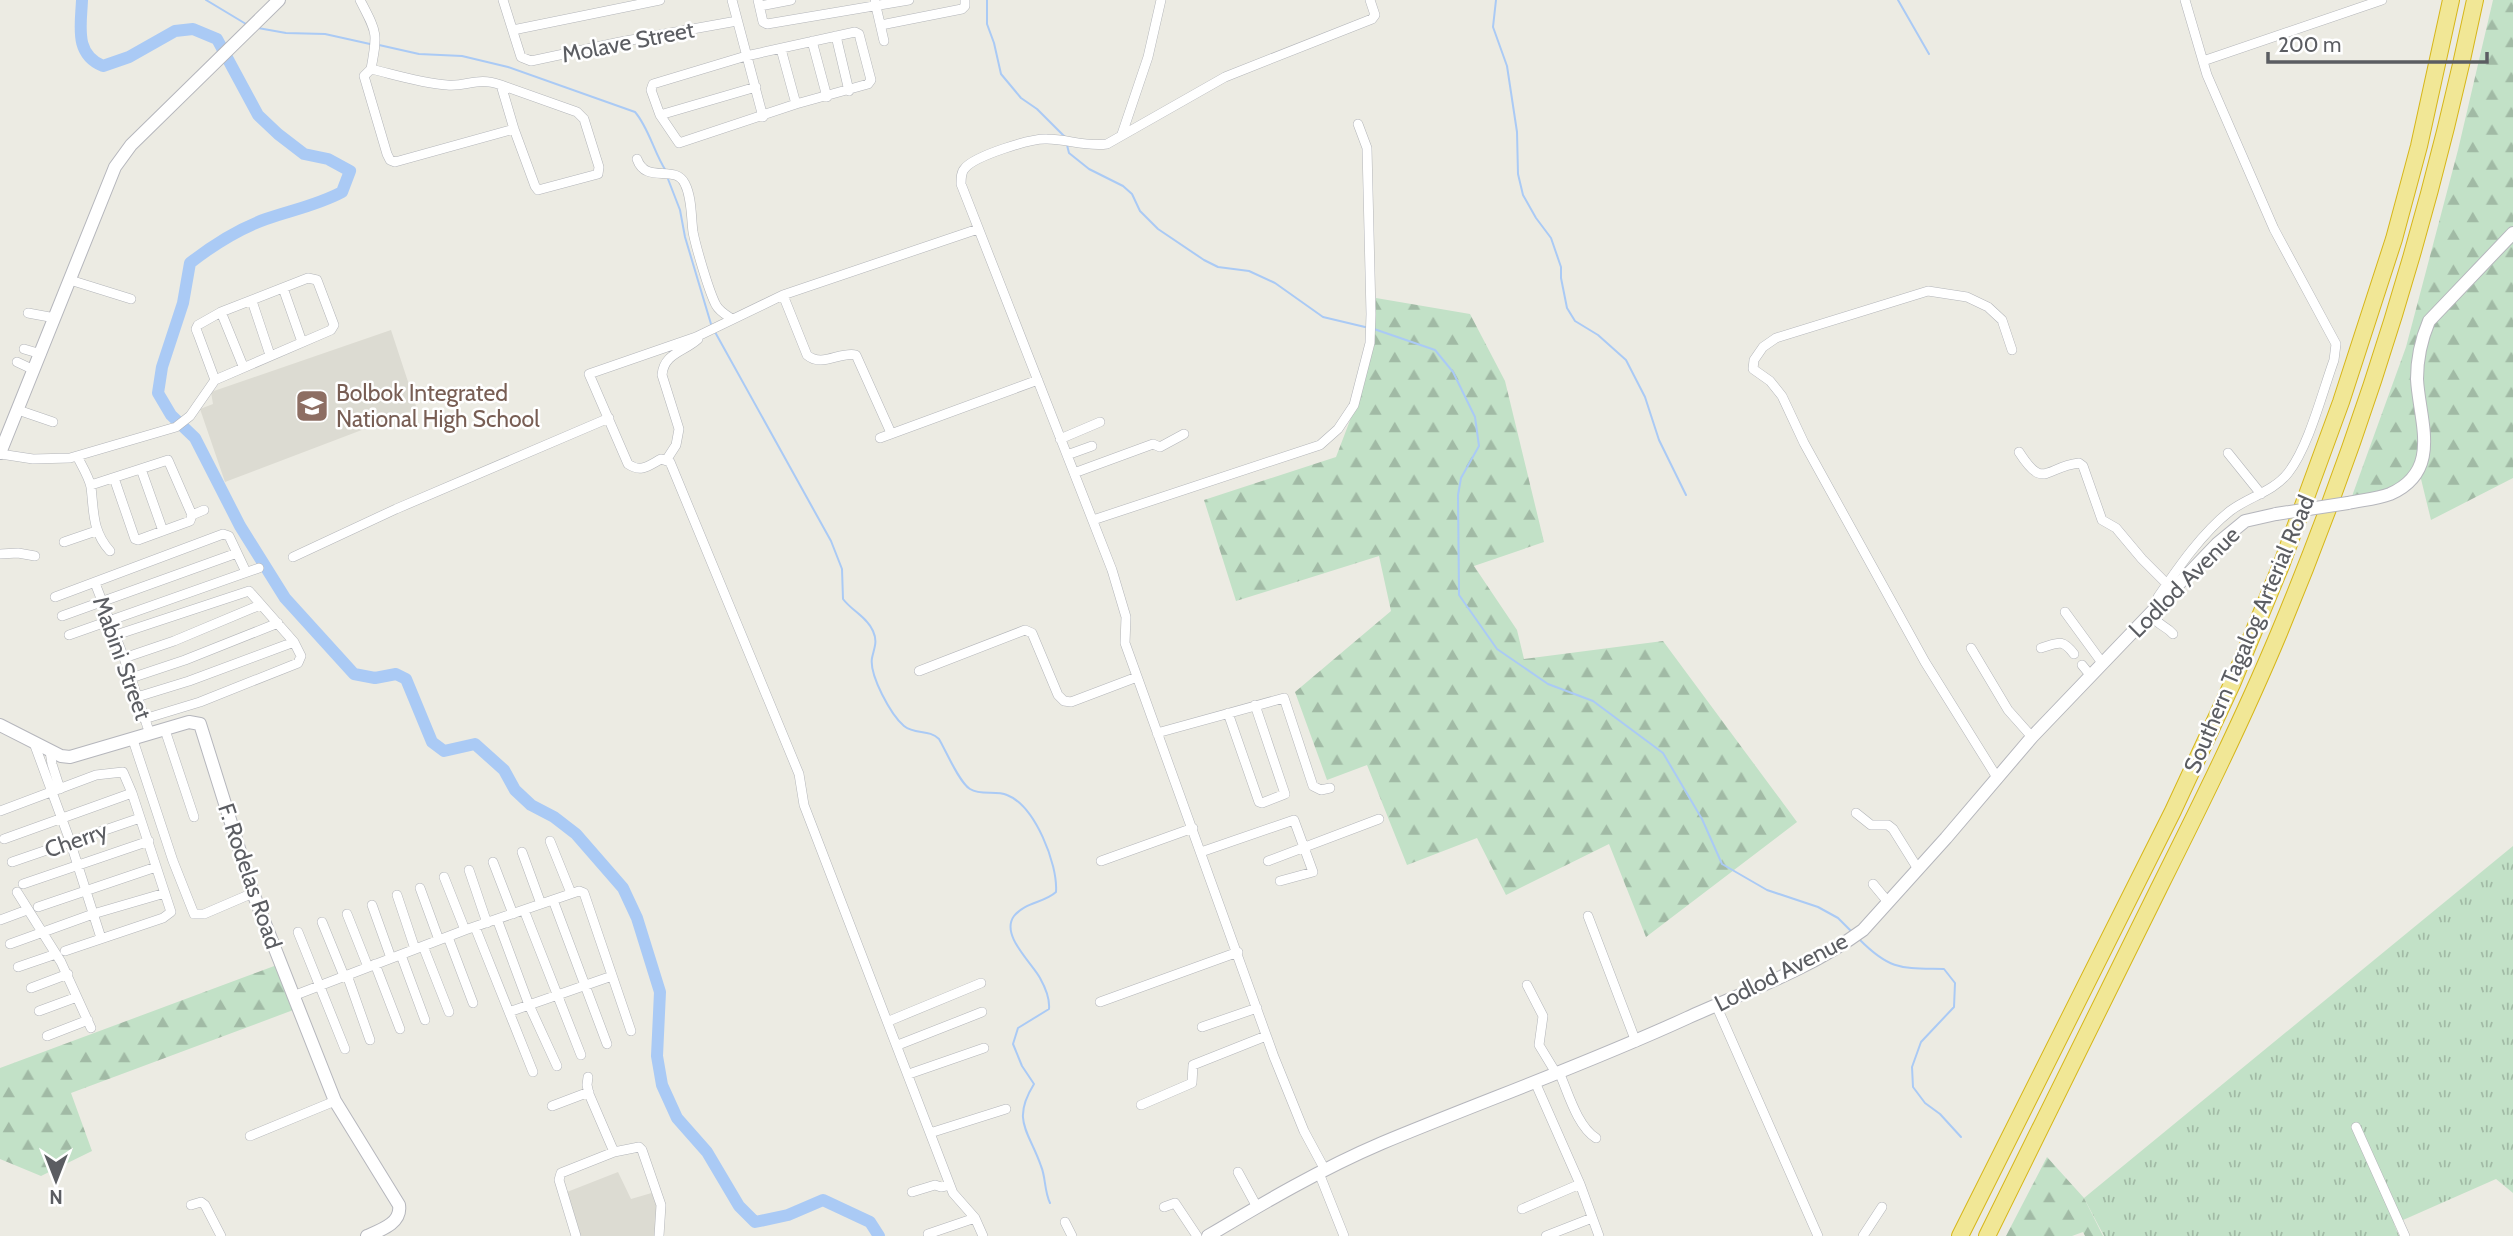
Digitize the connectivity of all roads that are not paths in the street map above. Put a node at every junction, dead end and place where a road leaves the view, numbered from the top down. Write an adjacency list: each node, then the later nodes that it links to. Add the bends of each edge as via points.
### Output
1 (279, 0): 40 (main road, via 131,145 115,167)
2 (360, 0): 26 (street, via 376,30)
3 (503, 0): 19 (street)
4 (660, 0): 19 (street)
5 (732, 0): 17 (street)
6 (791, 0): 15 (street)
7 (909, 0): 16 (street)
8 (965, 0): 18 (street, via 962,9)
9 (1161, 0): 36 (street)
10 (1370, 0): 36 (street, via 1375,10 1372,19 1225,77)
11 (2185, 0): 25 (street)
12 (2382, 0): 25 (street)
13 (2451, 0): 268 (highway, Southern Tagalog Arterial Road, via 2394,239 2342,402 2282,563 2173,811)
14 (2475, 0): 269 (highway, Southern Tagalog Arterial Road, via 2416,246 2308,561 2192,822)
15 (759, 3): 16 (street, via 767,24)
16 (875, 3): 18 (street)
17 (737, 21): 19 (street, Molave Street, via 531,61 521,57); 24 (street)
18 (881, 26): 22 (street)
19 (513, 30)
20 (836, 36): 21 (street); 29 (street); 29 (street, via 859,34 871,80)
21 (812, 41): 23 (street); 30 (street)
22 (884, 41)
23 (781, 49): 24 (street); 31 (street)
24 (746, 56): 28 (street); 32 (street, via 653,84)
25 (2203, 61): 79 (street, via 2274,229 2336,344 2299,459 2286,477)
26 (371, 69): 27 (street, via 451,86 481,80); 35 (street, via 363,76 390,160 403,161)
27 (501, 85): 35 (street); 35 (street, via 581,114 598,174 538,190)
28 (756, 87): 32 (street); 33 (street)
29 (849, 90): 30 (street)
30 (827, 97): 31 (street)
31 (796, 104): 33 (street)
32 (660, 115): 33 (street, via 679,143)
33 (763, 117)
34 (1358, 124): 82 (street, via 1367,148 1370,343 1354,405 1338,429 1320,445)
35 (514, 129)
36 (1122, 134): 38 (street, via 1107,144 1032,140 973,161 964,169 961,184)
37 (637, 159): 48 (street, via 639,166 652,174 672,174 683,180 694,236 716,305)
38 (978, 229): 42 (street); 59 (street)
39 (2513, 233): 99 (main road, Lodlod Avenue, bridge, via 2429,321 2422,336 2417,369 2426,446 2408,482 2388,495 2245,521)
40 (70, 281): 43 (street); 47 (main road)
41 (283, 288): 44 (street); 50 (street); 50 (street, via 308,278 317,280 333,320 331,330)
42 (783, 295): 48 (street); 64 (street, via 807,355 819,361 849,353 860,359)
43 (131, 299)
44 (252, 301): 45 (street); 54 (street)
45 (221, 312): 56 (street); 58 (street, via 196,329)
46 (28, 313): 47 (street)
47 (55, 318): 53 (main road)
48 (732, 319): 49 (street)
49 (720, 325): 61 (street, via 589,374); 74 (street, via 670,356 663,366 679,429)
50 (302, 342): 54 (street)
51 (24, 349): 53 (street)
52 (2012, 350): 129 (street, via 2002,320 1988,307 1928,291 1776,338 1763,347 1752,367 1782,396 1925,662)
53 (41, 354): 57 (main road)
54 (270, 355): 56 (street)
55 (17, 362): 57 (street)
56 (243, 366): 58 (street)
57 (34, 370): 60 (main road)
58 (215, 380): 73 (street, via 190,416 176,427)
59 (1038, 380): 64 (street); 67 (street)
60 (18, 410): 62 (street); 70 (main road)
61 (609, 418): 74 (street, via 628,464 643,469); 90 (street)
62 (53, 422)
63 (1100, 422): 67 (street)
64 (891, 433): 66 (street)
65 (1184, 434): 76 (street, via 1160,447 1153,444)
66 (880, 438)
67 (1060, 439): 72 (street)
68 (1092, 446): 72 (street)
69 (2019, 452): 94 (street, via 2038,474 2071,464 2083,466 2102,520 2116,528)
70 (0, 453): 73 (street, via 33,459)
71 (2228, 453): 79 (street)
72 (1066, 455): 76 (street)
73 (77, 456): 78 (street)
74 (667, 459): 212 (street, via 799,774 804,805)
75 (141, 470): 77 (street); 81 (street, via 169,462); 84 (street)
76 (1074, 473): 82 (street)
77 (114, 478): 78 (street); 84 (street, via 135,539)
78 (90, 485): 83 (street)
79 (2261, 494): 94 (street, via 2223,517)
80 (204, 510): 81 (street)
81 (192, 515): 84 (street, via 190,521)
82 (1093, 520): 115 (street, via 1126,617 1125,643)
83 (96, 531): 85 (street); 86 (street)
84 (163, 531)
85 (64, 542)
86 (110, 551)
87 (237, 553): 92 (street); 93 (street, via 229,536 223,534); 96 (street)
88 (0, 554): 89 (street)
89 (35, 556)
90 (293, 557)
91 (260, 568): 92 (street)
92 (246, 572): 101 (street)
93 (95, 583): 95 (street); 96 (street, Mabini Street)
94 (2167, 584): 99 (street)
95 (55, 597)
96 (102, 602): 100 (street); 101 (street, Mabini Street)
97 (260, 605): 102 (street); 105 (street, via 251,592 238,594); 110 (street)
98 (2065, 612): 111 (street)
99 (2154, 612): 103 (street, via 2159,625); 111 (main road, Lodlod Avenue)
100 (62, 616)
101 (110, 621): 104 (street); 105 (street, Mabini Street)
102 (278, 623): 106 (street); 116 (street)
103 (2173, 634)
104 (69, 635)
105 (116, 635): 110 (street, Mabini Street)
106 (294, 642): 117 (street); 120 (street, via 301,656 298,663)
107 (1971, 648): 125 (street, via 2008,710)
108 (2041, 648): 109 (street, via 2060,642)
109 (2074, 654)
110 (124, 658): 116 (street, Mabini Street)
111 (2103, 664): 114 (main road, Lodlod Avenue)
112 (2082, 665): 114 (street)
113 (919, 671): 115 (street, via 1025,630 1032,633 1064,701)
114 (2091, 676): 125 (main road, Lodlod Avenue)
115 (1137, 677): 123 (street)
116 (131, 678): 117 (street, Mabini Street)
117 (137, 697): 120 (street, Mabini Street)
118 (1255, 705): 119 (street); 119 (street, via 1285,794 1262,803); 130 (street, via 1285,700 1314,786)
119 (1228, 713): 123 (street)
120 (144, 719): 124 (street, Mabini Street)
121 (0, 725): 127 (main road, F. Rodelas Road)
122 (165, 730): 124 (main road, F. Rodelas Road); 135 (street); 161 (main road, F. Rodelas Road, via 189,722 200,724)
123 (1157, 733): 139 (street)
124 (150, 734): 126 (main road, F. Rodelas Road)
125 (2032, 737): 129 (main road, Lodlod Avenue)
126 (133, 740): 128 (main road, F. Rodelas Road, via 70,757); 161 (street, via 194,914)
127 (34, 743): 128 (main road, F. Rodelas Road); 131 (street)
128 (50, 751): 131 (street)
129 (1998, 779): 153 (main road, Lodlod Avenue)
130 (1330, 788)
131 (57, 790): 132 (street, via 119,771); 133 (street); 136 (street)
132 (132, 793): 136 (street); 137 (street)
133 (0, 811)
134 (1856, 813): 153 (street, via 1871,825 1893,829)
135 (194, 817)
136 (62, 818): 140 (street); 143 (street)
137 (140, 818): 141 (street); 143 (street, Cherry)
138 (1379, 819): 144 (street)
139 (1193, 828): 146 (street); 147 (street)
140 (4, 839)
141 (149, 841): 151 (street); 152 (street)
142 (550, 841): 162 (street)
143 (71, 842): 149 (street, Cherry); 151 (street)
144 (1304, 848): 146 (street, via 1292,819); 148 (street); 156 (street, via 1313,872)
145 (522, 852): 166 (street)
146 (1201, 852): 187 (street)
147 (1101, 861)
148 (1268, 861)
149 (12, 862)
150 (493, 862): 173 (street)
151 (78, 866): 159 (street); 169 (street, via 20,888)
152 (156, 867): 159 (street); 160 (street)
153 (1918, 869): 165 (main road, Lodlod Avenue)
154 (469, 870): 178 (street)
155 (444, 877): 179 (street)
156 (1280, 881)
157 (1873, 884): 165 (street)
158 (420, 888): 183 (street)
159 (85, 890): 168 (street); 171 (street)
160 (165, 892): 171 (street); 182 (street, via 169,915)
161 (253, 893): 200 (main road, F. Rodelas Road)
162 (571, 893): 164 (street); 193 (street, via 584,893)
163 (397, 895): 185 (street)
164 (553, 900): 166 (street); 196 (street)
165 (1888, 902): 205 (main road, Lodlod Avenue, via 1847,941)
166 (541, 904): 170 (street)
167 (372, 905): 188 (street)
168 (38, 906)
169 (27, 910): 176 (street); 181 (street)
170 (524, 910): 173 (street); 199 (street)
171 (93, 914): 181 (street); 182 (street)
172 (346, 914): 189 (street)
173 (513, 914): 175 (street)
174 (1588, 916): 219 (street)
175 (497, 919): 178 (street); 204 (street)
176 (0, 920)
177 (322, 922): 192 (street)
178 (487, 923): 179 (street)
179 (470, 929): 183 (street); 209 (street)
180 (298, 932): 195 (street)
181 (43, 933): 184 (street); 186 (street)
182 (101, 938): 186 (street)
183 (444, 938): 185 (street); 203 (street)
184 (10, 944)
185 (419, 948): 188 (street); 208 (street)
186 (61, 952): 190 (street); 191 (street)
187 (1238, 952): 202 (street); 206 (street)
188 (396, 957): 189 (street); 211 (street)
189 (372, 966): 192 (street); 214 (street)
190 (18, 967)
191 (68, 974): 198 (street); 201 (street)
192 (345, 976): 195 (street); 218 (street)
193 (612, 976): 196 (street); 215 (street)
194 (981, 983): 212 (street)
195 (320, 985): 200 (street); 223 (street)
196 (584, 985): 199 (street); 220 (street)
197 (1527, 985): 227 (street, via 1543,1016 1539,1045)
198 (31, 988)
199 (556, 995): 204 (street); 224 (street)
200 (293, 996): 232 (main road, F. Rodelas Road)
201 (77, 997): 207 (street); 216 (street, via 89,1024)
202 (1100, 1002)
203 (473, 1003)
204 (529, 1004): 209 (street); 225 (street)
205 (1716, 1005): 219 (main road, Lodlod Avenue); 266 (street)
206 (1257, 1008): 213 (street); 217 (street)
207 (39, 1011)
208 (449, 1012)
209 (509, 1012): 226 (street)
210 (982, 1012): 221 (street)
211 (425, 1020)
212 (889, 1021): 221 (street)
213 (1202, 1027)
214 (400, 1028)
215 (631, 1031)
216 (47, 1036)
217 (1266, 1036): 233 (street, via 1193,1065 1192,1083); 242 (street)
218 (370, 1040)
219 (1636, 1042): 227 (main road, Lodlod Avenue)
220 (607, 1044)
221 (898, 1045): 228 (street)
222 (984, 1048): 228 (street)
223 (345, 1049)
224 (581, 1055)
225 (557, 1066)
226 (533, 1072)
227 (1557, 1073): 230 (main road, Lodlod Avenue); 239 (street, via 1588,1132)
228 (909, 1074): 237 (street)
229 (588, 1077): 231 (street)
230 (1533, 1083): 242 (main road, Lodlod Avenue); 244 (street)
231 (589, 1092): 234 (street); 240 (street)
232 (335, 1101): 238 (street); 256 (main road, F. Rodelas Road, via 400,1210 394,1221)
233 (1141, 1105)
234 (552, 1106)
235 (1006, 1109): 237 (street)
236 (2356, 1127): 270 (street)
237 (930, 1133): 243 (street)
238 (250, 1136)
239 (1596, 1138)
240 (614, 1152): 257 (street, via 561,1173 559,1180); 258 (street, via 642,1150 661,1205)
241 (1238, 1172): 249 (street)
242 (1322, 1172): 249 (main road, Lodlod Avenue); 263 (street)
243 (950, 1185): 245 (street); 252 (street)
244 (1579, 1187): 250 (street); 251 (street)
245 (912, 1192)
246 (191, 1205): 255 (street, via 205,1205)
247 (1882, 1206): 267 (street)
248 (1164, 1207): 261 (street, via 1177,1205)
249 (1257, 1207): 262 (main road, Lodlod Avenue)
250 (1522, 1209)
251 (1592, 1218): 264 (street); 265 (street)
252 (975, 1219): 254 (street); 259 (street)
253 (1065, 1222): 260 (street)
254 (928, 1234)
255 (221, 1236)
256 (367, 1236)
257 (576, 1236)
258 (659, 1236)
259 (982, 1236)
260 (1072, 1236)
261 (1197, 1236)
262 (1208, 1236)
263 (1345, 1236)
264 (1546, 1236)
265 (1599, 1236)
266 (1818, 1236)
267 (1860, 1236)
268 (1960, 1236)
269 (1987, 1236)
270 (2405, 1236)

